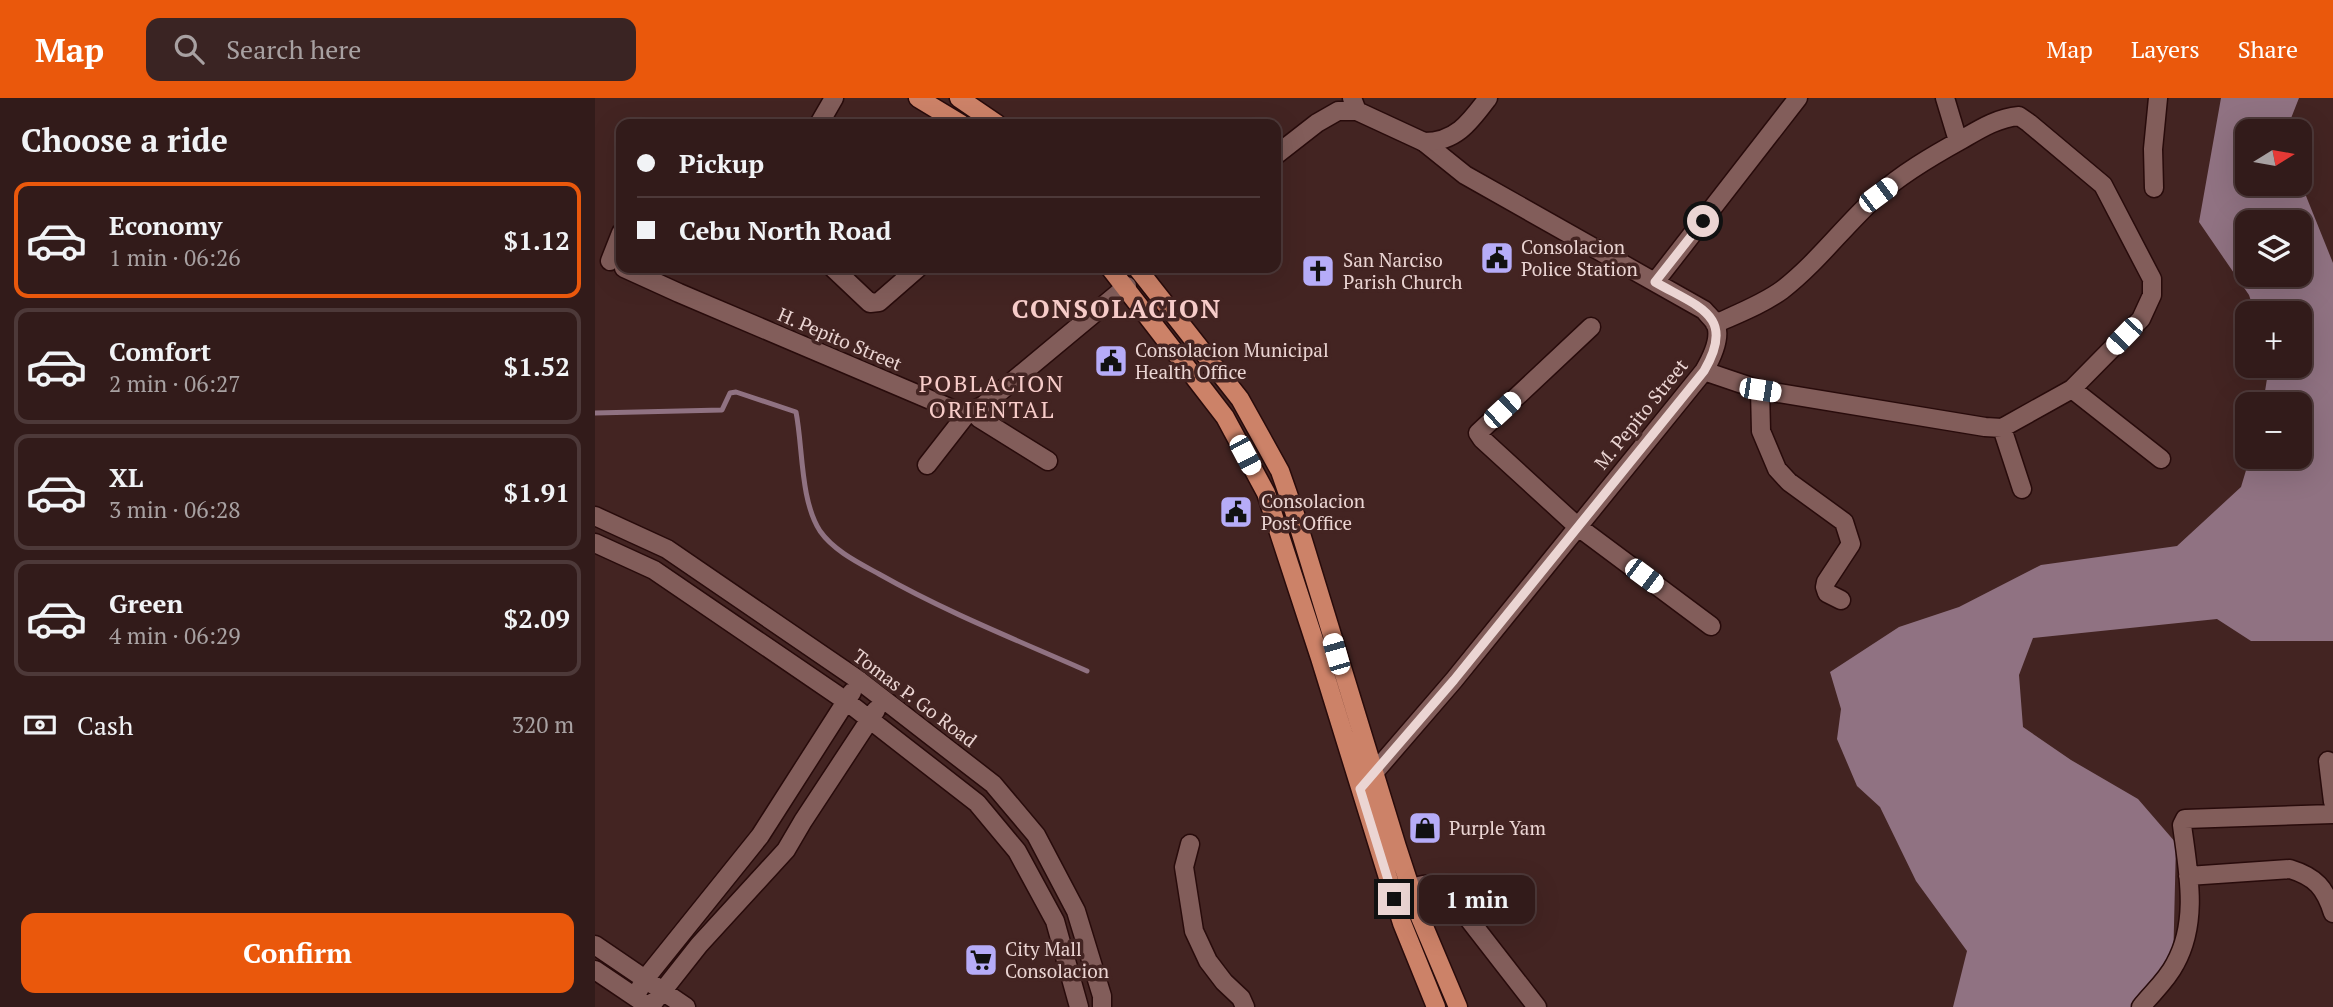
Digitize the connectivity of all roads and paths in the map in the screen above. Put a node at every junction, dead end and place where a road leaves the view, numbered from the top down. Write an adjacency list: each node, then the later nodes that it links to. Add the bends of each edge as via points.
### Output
1 (834, 98): 9 (street)
2 (918, 98): 10 (main road)
3 (959, 98): 11 (main road)
4 (1488, 98): 13 (street, via 1451,138)
5 (1798, 98): 22 (street)
6 (1945, 98): 12 (street)
7 (2158, 98): 15 (street)
8 (1355, 104): 13 (street); 14 (street, via 1317,123)
9 (822, 119)
10 (953, 119)
11 (990, 119)
12 (1958, 141): 24 (street, via 1878,195 1781,291); 27 (street, via 2007,117 2019,116 2029,123 2103,185 2153,279 2152,295 2141,319)
13 (1424, 142): 22 (street, via 1465,175)
14 (1281, 151)
15 (2154, 188)
16 (634, 273): 29 (street, H. Pepito Street)
17 (838, 273): 18 (street, via 870,303 879,302)
18 (912, 273)
19 (1115, 273): 23 (main road)
20 (1139, 273): 23 (street)
21 (1144, 273): 45 (main road, via 1240,399 1280,471)
22 (1655, 282): 24 (street, via 1704,310)
23 (1126, 286): 29 (street, via 1000,393); 46 (main road, via 1225,417 1266,493)
24 (1716, 324): 26 (street, M. Pepito Street, via 1717,336)
25 (1591, 327): 36 (street, via 1478,433)
26 (1704, 371): 28 (street); 36 (street, M. Pepito Street)
27 (2072, 389): 30 (street); 31 (street)
28 (1760, 390): 30 (street); 38 (street, via 1761,431 1777,469 1844,522 1851,544 1825,587)
29 (969, 413): 32 (street, H. Pepito Street); 33 (street)
30 (2002, 428): 34 (street)
31 (2161, 459)
32 (1048, 461)
33 (927, 465)
34 (2022, 489)
35 (595, 516): 40 (street, Tomas P. Go Road, via 667,549)
36 (1577, 526): 39 (street); 45 (street, M. Pepito Street)
37 (595, 543): 42 (street, via 654,570)
38 (1840, 600)
39 (1711, 626)
40 (860, 681): 41 (street, Tomas P. Go Road); 42 (street)
41 (884, 699): 43 (street); 60 (street, Tomas P. Go Road, via 993,784 1036,835 1076,911)
42 (846, 701): 43 (street); 55 (street, via 760,836)
43 (870, 720): 56 (street, via 786,850); 59 (street, via 977,803 1017,851 1055,921)
44 (2328, 761): 47 (street)
45 (1373, 773): 46 (street, M. Pepito Street); 51 (main road)
46 (1360, 789): 62 (main road, via 1402,923)
47 (2333, 802)
48 (2333, 814): 50 (street, via 2185,819)
49 (1190, 844): 61 (street, via 1184,867 1194,931 1208,961)
50 (2188, 876): 52 (street, via 2290,869 2317,882); 65 (street, via 2186,940 2175,966)
51 (1411, 888): 63 (main road); 64 (street, via 1433,883 1450,895)
52 (2333, 914)
53 (595, 945): 55 (street)
54 (595, 970): 57 (street)
55 (645, 979): 56 (street); 57 (street)
56 (662, 991): 57 (street); 58 (street)
57 (645, 1004)
58 (686, 1007)
59 (1079, 1007)
60 (1102, 1007)
61 (1245, 1007)
62 (1436, 1007)
63 (1458, 1007)
64 (1537, 1007)
65 (2141, 1007)

